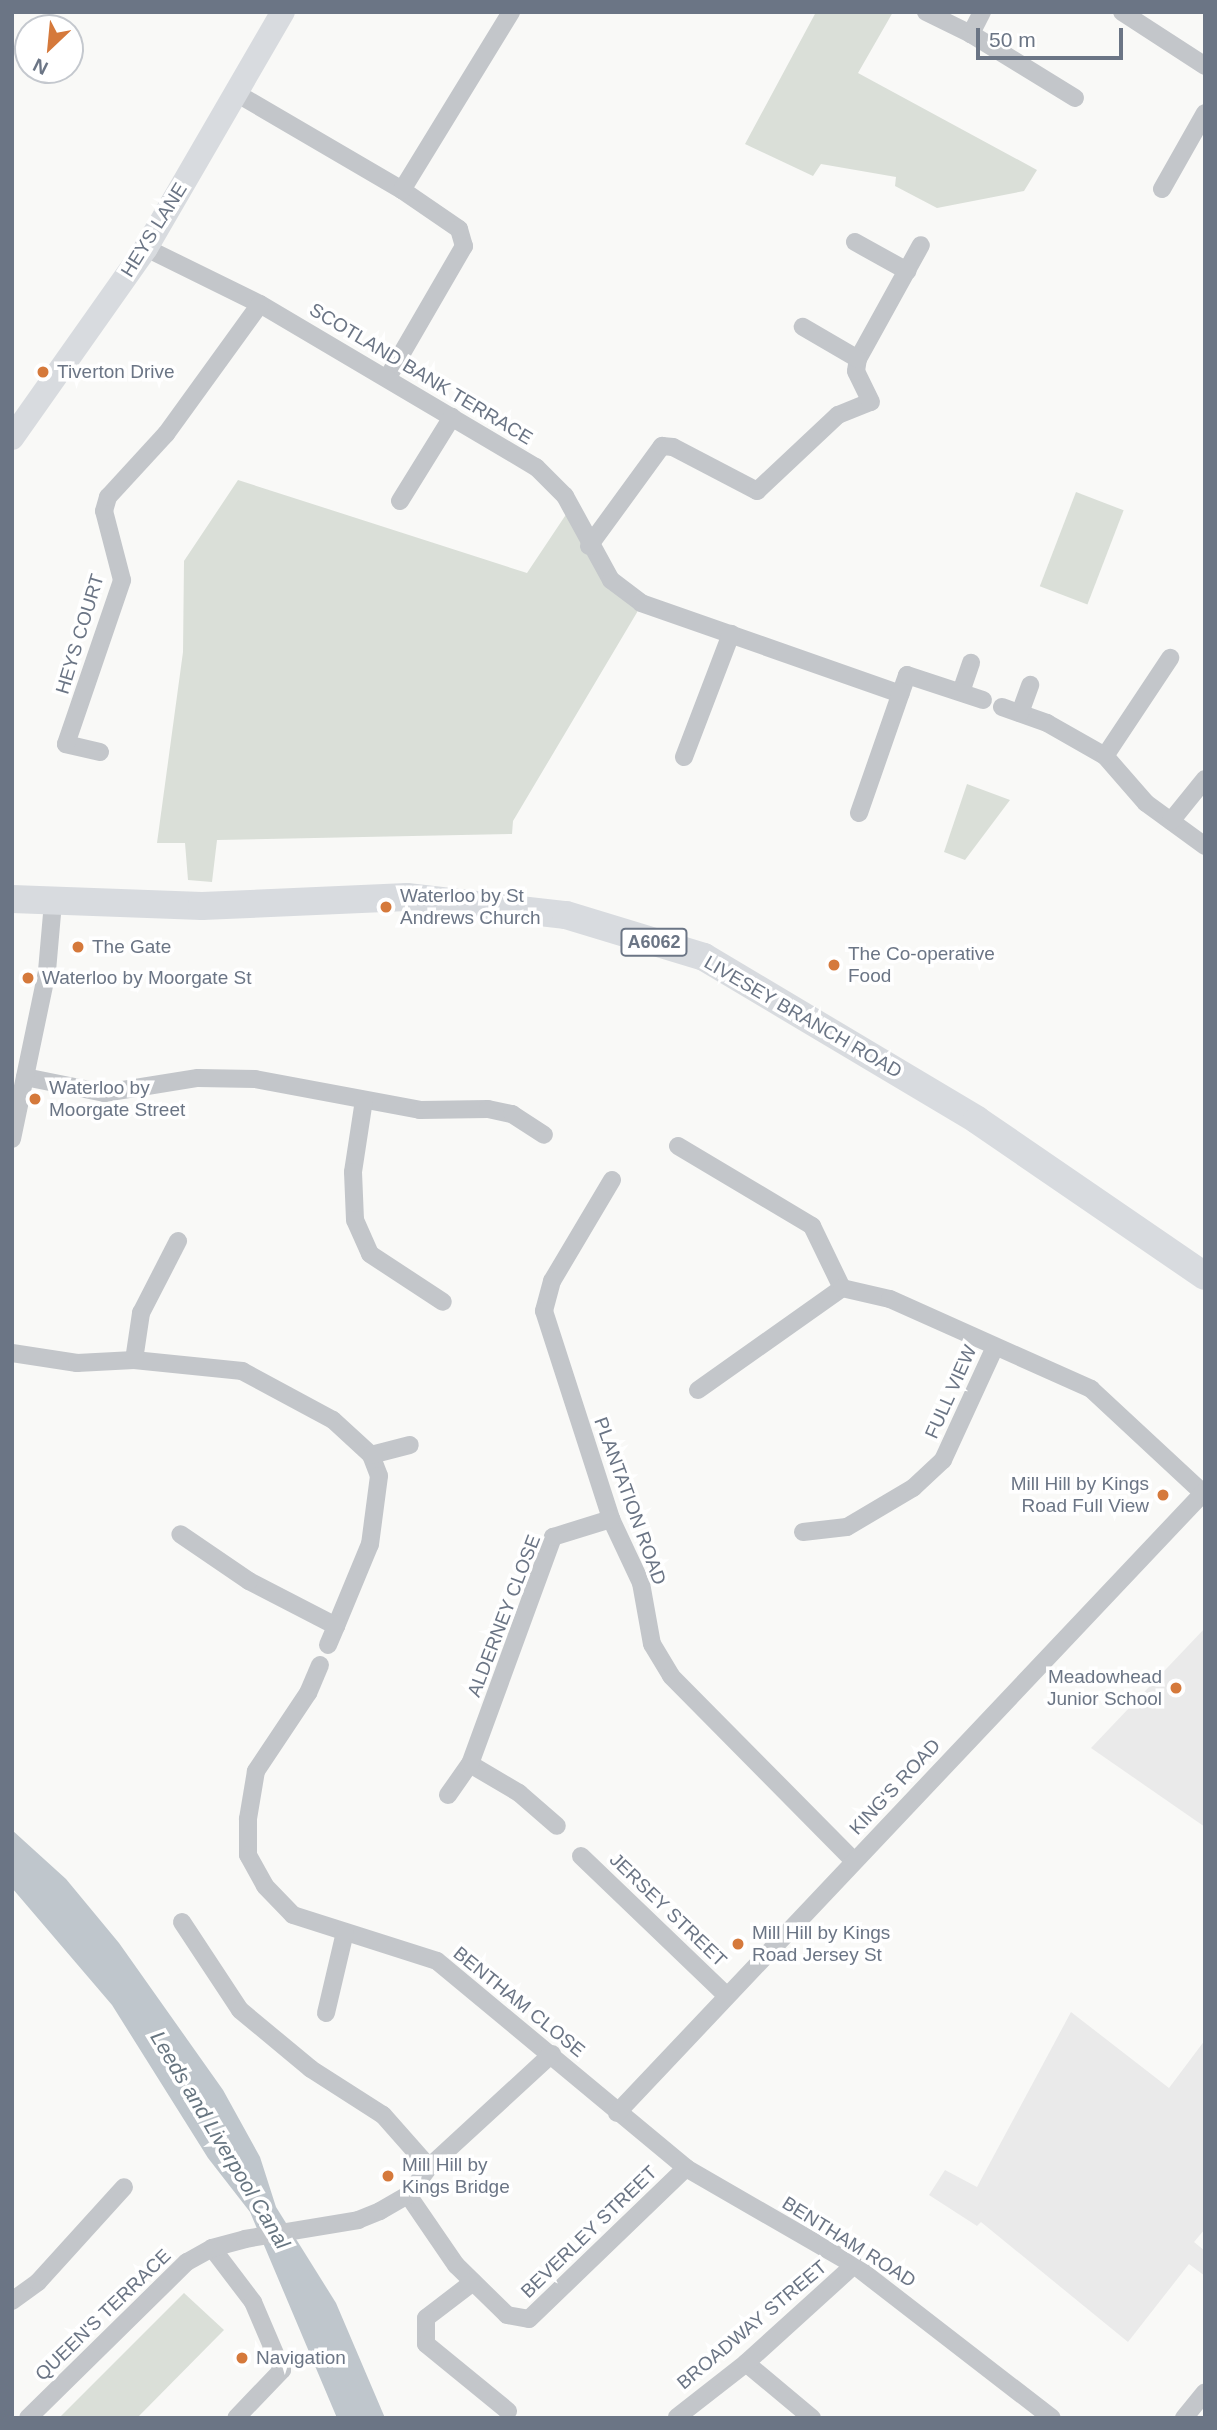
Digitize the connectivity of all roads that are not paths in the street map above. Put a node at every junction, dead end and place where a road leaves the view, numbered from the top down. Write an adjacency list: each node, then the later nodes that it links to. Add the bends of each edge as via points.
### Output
1 (283, 12): 8 (street, HEYS LANE)
2 (511, 12): 12 (street)
3 (926, 12): 6 (street)
4 (982, 12): 6 (street)
5 (1122, 12): 7 (street)
6 (971, 34): 9 (street)
7 (1205, 66)
8 (236, 93): 12 (street); 15 (street, HEYS LANE)
9 (1074, 98)
10 (1205, 113): 11 (street)
11 (1162, 189)
12 (402, 190): 20 (street, via 452,223 464,246)
13 (855, 242): 16 (street)
14 (921, 245): 16 (street)
15 (146, 248): 17 (street, SCOTLAND BANK TERRACE); 22 (street, HEYS LANE)
16 (907, 271): 19 (street)
17 (260, 304): 20 (street, SCOTLAND BANK TERRACE); 34 (street, HEYS COURT, via 166,434 108,498 104,511 122,580 66,744)
18 (803, 327): 19 (street)
19 (858, 359): 24 (street, via 856,371 871,402 838,415 757,491 673,447 662,446)
20 (388, 377): 21 (street, SCOTLAND BANK TERRACE)
21 (452, 416): 23 (street); 24 (street, SCOTLAND BANK TERRACE, via 536,467 565,496)
22 (12, 439)
23 (400, 501)
24 (589, 546): 25 (street, SCOTLAND BANK TERRACE, via 611,580 641,603)
25 (732, 634): 30 (street, SCOTLAND BANK TERRACE); 36 (street)
26 (1170, 659): 35 (street)
27 (971, 663): 29 (street)
28 (1030, 685): 33 (street)
29 (961, 692): 30 (street, via 911,674); 31 (street)
30 (901, 694): 38 (street)
31 (982, 700)
32 (1002, 707): 33 (street)
33 (1020, 713): 35 (street)
34 (100, 752)
35 (1105, 756): 39 (street, via 1139,797)
36 (684, 757)
37 (1205, 779): 39 (street)
38 (859, 813)
39 (1171, 821): 40 (street)
40 (1205, 846)
41 (12, 899): 42 (main road, LIVESEY BRANCH ROAD / A6062)
42 (53, 902): 43 (street, via 47,971); 50 (main road, LIVESEY BRANCH ROAD / A6062, via 202,906 407,897 566,915 704,957 977,1120)
43 (25, 1077): 44 (street, via 104,1093 198,1078 255,1079); 46 (street)
44 (364, 1100): 45 (street, via 420,1110 488,1109 512,1114); 52 (street, via 353,1172 355,1220 370,1254)
45 (544, 1135)
46 (12, 1139)
47 (678, 1146): 51 (street, via 812,1226)
48 (612, 1180): 60 (street, PLANTATION ROAD, via 552,1281 544,1311)
49 (178, 1241): 55 (street, via 141,1312)
50 (1205, 1276)
51 (842, 1288): 53 (street, FULL VIEW, via 890,1299); 56 (street)
52 (443, 1302)
53 (995, 1347): 59 (street, FULL VIEW, via 1091,1390); 61 (street, FULL VIEW, via 943,1460 913,1489 847,1527)
54 (12, 1353): 55 (street, via 77,1363)
55 (134, 1360): 58 (street, via 242,1371 333,1420)
56 (698, 1390)
57 (410, 1445): 58 (street)
58 (370, 1455): 63 (street, via 379,1476 370,1544)
59 (1204, 1492): 70 (street, KING'S ROAD)
60 (611, 1519): 66 (street, ALDERNEY CLOSE, via 553,1537); 70 (street, PLANTATION ROAD, via 641,1583 652,1644 671,1676)
61 (803, 1532)
62 (180, 1534): 63 (street, via 249,1581)
63 (336, 1626): 64 (street)
64 (328, 1645)
65 (320, 1665): 72 (street, BENTHAM CLOSE, via 308,1693 256,1771 248,1855 265,1886 293,1915)
66 (470, 1764): 67 (street, ALDERNEY CLOSE); 68 (street, via 519,1793)
67 (448, 1794)
68 (557, 1826)
69 (582, 1856): 73 (street, JERSEY STREET)
70 (854, 1861): 73 (street, KING'S ROAD)
71 (182, 1922): 77 (street, via 240,2010 311,2069 383,2115)
72 (345, 1932): 74 (street); 75 (street, BENTHAM CLOSE, via 437,1961)
73 (725, 1993): 76 (street, KING'S ROAD)
74 (326, 2013)
75 (552, 2054): 76 (street, BENTHAM CLOSE); 77 (street)
76 (617, 2113): 78 (street, BENTHAM ROAD)
77 (429, 2167): 80 (street)
78 (686, 2168): 82 (street, BENTHAM ROAD); 83 (street, BEVERLEY STREET, via 529,2319 507,2315)
79 (124, 2187): 84 (street, via 38,2282)
80 (408, 2195): 81 (street, QUEEN'S TERRACE, via 358,2220 312,2225); 83 (street, BEVERLEY STREET, via 456,2266)
81 (212, 2248): 89 (street, QUEEN'S TERRACE, via 187,2262); 90 (street, via 253,2302 282,2370)
82 (854, 2265): 85 (street, BROADWAY STREET); 92 (street, BENTHAM ROAD)
83 (473, 2282): 87 (street, via 426,2318 426,2344)
84 (12, 2301)
85 (746, 2363): 88 (street, BROADWAY STREET); 91 (street)
86 (1205, 2392): 93 (street)
87 (508, 2411)
88 (677, 2417)
89 (28, 2418)
90 (236, 2418)
91 (812, 2418)
92 (1052, 2418)
93 (1184, 2418)

